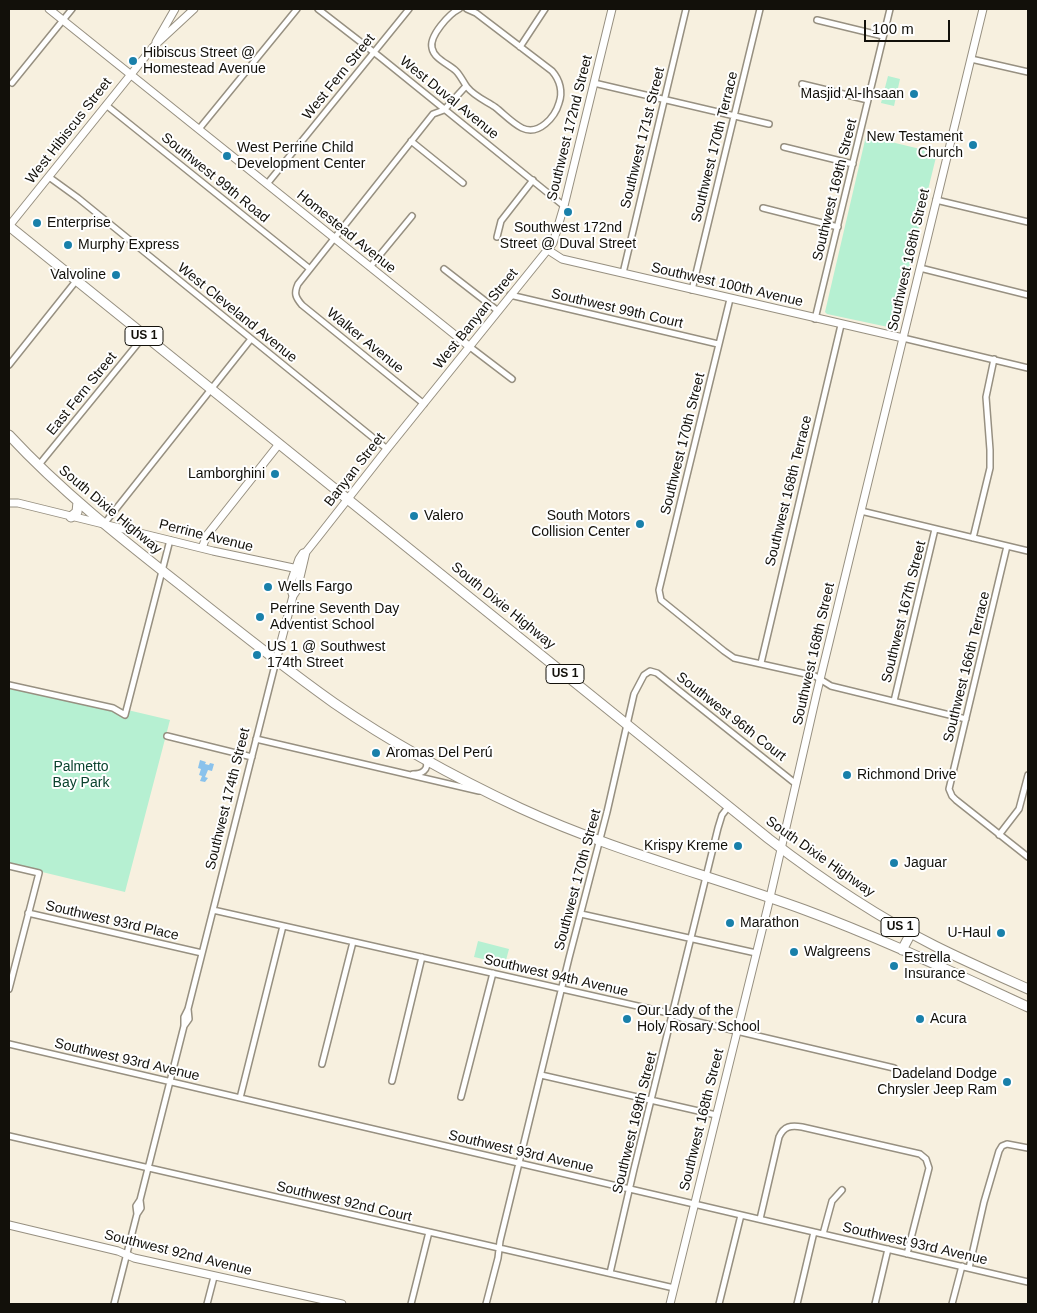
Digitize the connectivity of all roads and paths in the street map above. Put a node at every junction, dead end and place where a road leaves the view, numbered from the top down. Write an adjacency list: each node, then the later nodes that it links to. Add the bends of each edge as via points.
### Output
1 (49, 9): 16 (street, Homestead Avenue)
2 (72, 9): 16 (street)
3 (175, 9): 19 (street)
4 (194, 9): 19 (street)
5 (297, 9): 35 (street)
6 (318, 9): 21 (street, West Duval Avenue)
7 (409, 9): 21 (street, West Fern Street)
8 (459, 9): 28 (street, via 437,31 431,44 434,53 459,74)
9 (468, 9): 20 (street)
10 (545, 9): 20 (street)
11 (612, 9): 26 (street, Southwest 172nd Street)
12 (686, 9): 29 (street, Southwest 171st Street)
13 (760, 9): 33 (street, Southwest 170th Terrace)
14 (890, 9): 18 (street, Southwest 169th Street)
15 (983, 9): 22 (street, Southwest 168th Street)
16 (63, 20): 24 (street, Homestead Avenue); 25 (street)
17 (817, 20): 18 (street)
18 (884, 36): 30 (street, Southwest 169th Street)
19 (153, 47): 24 (street, West Hibiscus Street)
20 (520, 47): 28 (street, via 552,71 559,83 561,95 558,106 546,123 532,130 523,128)
21 (374, 52): 32 (street, West Duval Avenue); 42 (street, West Fern Street)
22 (971, 59): 23 (street); 43 (street, Southwest 168th Street)
23 (1028, 72)
24 (130, 74): 31 (street, West Hibiscus Street); 35 (street, Homestead Avenue)
25 (12, 83)
26 (594, 83): 29 (street); 44 (street, Southwest 172nd Street)
27 (802, 84): 30 (street)
28 (466, 86): 32 (street)
29 (664, 99): 33 (street); 57 (street, Southwest 171st Street)
30 (868, 100): 38 (street, Southwest 169th Street)
31 (106, 104): 39 (street, West Hibiscus Street); 55 (street, Southwest 99th Road)
32 (444, 110): 36 (street, via 433,114); 40 (street, West Duval Avenue)
33 (734, 115): 34 (street); 59 (street, Southwest 170th Terrace)
34 (769, 124)
35 (199, 129): 42 (street, Homestead Avenue)
36 (411, 141): 41 (street); 51 (street)
37 (784, 147): 38 (street)
38 (853, 164): 49 (street, Southwest 169th Street)
39 (49, 177): 48 (street, West Hibiscus Street); 68 (street, West Cleveland Avenue)
40 (533, 180): 44 (street, West Duval Avenue); 50 (street, via 501,221)
41 (463, 183)
42 (267, 184): 51 (street, Homestead Avenue)
43 (936, 200): 47 (street); 54 (street, Southwest 168th Street)
44 (564, 206): 52 (street, Southwest 172nd Street)
45 (763, 208): 49 (street)
46 (412, 216): 53 (street)
47 (1028, 222)
48 (9, 226): 58 (highway, South Dixie Highway / US 1)
49 (838, 227): 64 (street, Southwest 169th Street)
50 (497, 237)
51 (334, 238): 53 (street, Homestead Avenue); 55 (street)
52 (548, 250): 57 (street, Southwest 100th Avenue, via 562,259); 60 (street, West Banyan Street)
53 (370, 267): 70 (street, Homestead Avenue)
54 (920, 268): 61 (street); 67 (street, Southwest 168th Street)
55 (310, 269): 76 (street, Walker Avenue, via 298,284 295,294 302,305)
56 (444, 269): 63 (street)
57 (622, 273): 59 (street, Southwest 100th Avenue)
58 (76, 281): 66 (highway, South Dixie Highway / US 1); 72 (street)
59 (692, 290): 62 (street, Southwest 100th Avenue)
60 (510, 295): 63 (street, West Banyan Street); 69 (street, Southwest 99th Court)
61 (1028, 295)
62 (730, 299): 64 (street, Southwest 100th Avenue); 69 (street, Southwest 170th Street)
63 (498, 311): 70 (street, West Banyan Street)
64 (815, 319): 65 (street, Southwest 100th Avenue)
65 (841, 324): 67 (street, Southwest 100th Avenue); 101 (street, Southwest 168th Terrace)
66 (144, 336): 75 (highway, South Dixie Highway / US 1); 80 (street, East Fern Street)
67 (903, 338): 71 (street); 86 (street, Southwest 168th Street)
68 (251, 340): 75 (street); 79 (street, West Cleveland Avenue)
69 (718, 344): 101 (street, Southwest 170th Street, via 659,593 666,604 727,654)
70 (470, 347): 74 (street, Homestead Avenue); 76 (street, West Banyan Street)
71 (994, 359): 73 (street); 90 (street, via 986,397 990,466)
72 (9, 365)
73 (1028, 368)
74 (512, 379)
75 (212, 390): 78 (highway, South Dixie Highway / US 1); 88 (street)
76 (424, 404): 79 (street, Banyan Street)
77 (9, 435): 80 (highway, South Dixie Highway / US 1)
78 (279, 444): 82 (highway, South Dixie Highway / US 1); 93 (street, via 207,536)
79 (387, 449): 82 (street, Banyan Street)
80 (38, 466): 83 (highway, South Dixie Highway / US 1)
81 (9, 498): 85 (street)
82 (348, 500): 95 (street, Banyan Street); 107 (highway, South Dixie Highway / US 1)
83 (78, 502): 87 (highway, via 77,512); 88 (highway, South Dixie Highway / US 1)
84 (9, 503): 85 (street)
85 (18, 503): 87 (street, Perrine Avenue)
86 (861, 511): 89 (street); 103 (street, Southwest 168th Street)
87 (70, 516): 88 (street, Perrine Avenue)
88 (104, 525): 91 (street, Perrine Avenue); 97 (highway, South Dixie Highway / US 1)
89 (935, 528): 90 (street); 105 (street, Southwest 167th Street)
90 (973, 538): 92 (street)
91 (170, 540): 93 (street, Perrine Avenue); 97 (street)
92 (1007, 546): 94 (street); 106 (street, Southwest 166th Terrace)
93 (202, 548): 96 (street, Perrine Avenue)
94 (1028, 551)
95 (306, 552): 96 (street, Banyan Street, via 302,553); 98 (street, Banyan Street)
96 (294, 568): 98 (street, Perrine Avenue); 99 (street)
97 (162, 570): 100 (highway, South Dixie Highway / US 1); 104 (street, via 125,715 114,708)
98 (302, 570): 99 (street, Banyan Street)
99 (293, 596): 100 (street, Southwest 174th Street)
100 (276, 661): 109 (street, Southwest 174th Street); 111 (highway, South Dixie Highway / US 1, via 351,714)
101 (761, 663): 103 (street)
102 (650, 671): 107 (street, Southwest 170th Street, via 644,674 634,694); 114 (street, Southwest 96th Court, via 660,675)
103 (820, 679): 105 (street, via 831,686); 114 (street, Southwest 168th Street)
104 (9, 685)
105 (894, 701): 106 (street)
106 (966, 719): 117 (street, Southwest 166th Terrace, via 949,784 950,793)
107 (628, 725): 116 (highway, South Dixie Highway / US 1); 118 (street, Southwest 170th Street)
108 (167, 736): 110 (street)
109 (256, 739): 110 (street, Southwest 174th Street); 112 (street)
110 (252, 756): 124 (street, Southwest 174th Street)
111 (426, 760): 112 (street, via 425,771); 115 (highway, South Dixie Highway / US 1)
112 (411, 774): 115 (street)
113 (1028, 775): 117 (street, via 1019,809)
114 (796, 784): 119 (street, Southwest 168th Street)
115 (491, 794): 118 (highway, South Dixie Highway / US 1)
116 (729, 806): 119 (highway, South Dixie Highway / US 1); 122 (street, Southwest 169th Street, via 720,820)
117 (999, 835): 120 (street)
118 (599, 841): 122 (highway, South Dixie Highway / US 1); 126 (street, Southwest 170th Street)
119 (782, 849): 123 (street, Southwest 168th Street); 128 (highway, South Dixie Highway / US 1, via 843,893)
120 (1028, 857)
121 (9, 866): 125 (street, Southwest 93rd Place, via 39,873)
122 (706, 878): 123 (highway, South Dixie Highway / US 1); 129 (street, Southwest 169th Street)
123 (770, 898): 131 (highway, South Dixie Highway / US 1); 133 (street, Southwest 168th Street)
124 (213, 910): 127 (street, Southwest 94th Avenue); 132 (street, Southwest 174th Street)
125 (28, 913): 132 (street, Southwest 93rd Place); 137 (street)
126 (580, 914): 129 (street); 138 (street, Southwest 170th Street)
127 (283, 926): 130 (street, Southwest 94th Avenue); 151 (street)
128 (911, 933): 131 (highway); 136 (highway, South Dixie Highway / US 1)
129 (691, 939): 133 (street); 142 (street, Southwest 169th Street)
130 (353, 942): 134 (street, Southwest 94th Avenue); 145 (street)
131 (902, 950): 140 (highway, South Dixie Highway / US 1)
132 (202, 953): 149 (street, Southwest 174th Street)
133 (756, 954): 143 (street, Southwest 168th Street)
134 (422, 957): 135 (street, Southwest 94th Avenue); 148 (street)
135 (493, 973): 138 (street, Southwest 94th Avenue); 150 (street)
136 (1019, 985): 139 (highway, South Dixie Highway / US 1); 140 (highway)
137 (9, 989)
138 (562, 989): 142 (street, Southwest 94th Avenue); 147 (street, Southwest 170th Street)
139 (1028, 989)
140 (998, 993): 141 (highway, South Dixie Highway / US 1)
141 (1028, 1007)
142 (673, 1015): 143 (street, Southwest 94th Avenue); 152 (street, Southwest 169th Street)
143 (736, 1031): 146 (street, Southwest 94th Avenue); 153 (street, Southwest 168th Street)
144 (9, 1044): 149 (street, Southwest 93rd Avenue)
145 (322, 1064)
146 (894, 1068)
147 (541, 1074): 152 (street); 156 (street, Southwest 170th Street)
148 (392, 1081)
149 (170, 1082): 151 (street, Southwest 93rd Avenue); 157 (street, Southwest 174th Street)
150 (461, 1097)
151 (240, 1098): 156 (street, Southwest 93rd Avenue)
152 (651, 1100): 153 (street); 158 (street, Southwest 169th Street)
153 (716, 1116): 160 (street, Southwest 168th Street)
154 (9, 1136): 157 (street, Southwest 92nd Court)
155 (1028, 1148): 172 (street, via 1002,1146)
156 (519, 1163): 158 (street, Southwest 93rd Avenue); 167 (street, Southwest 170th Street)
157 (148, 1169): 164 (street, Southwest 92nd Court); 170 (street, Southwest 174th Street)
158 (630, 1189): 160 (street, Southwest 93rd Avenue); 173 (street, Southwest 169th Street)
159 (842, 1190): 166 (street, via 832,1201)
160 (695, 1204): 161 (street, Southwest 93rd Avenue); 176 (street, Southwest 168th Street)
161 (741, 1215): 162 (street, Southwest 93rd Avenue); 183 (street)
162 (760, 1219): 165 (street, Southwest 93rd Avenue); 169 (street, via 779,1137 791,1126 920,1154 928,1161 929,1170)
163 (9, 1225): 170 (street, Southwest 92nd Avenue)
164 (429, 1232): 167 (street, Southwest 92nd Court); 180 (street)
165 (814, 1232): 166 (street, Southwest 93rd Avenue); 184 (street)
166 (823, 1234): 168 (street, Southwest 93rd Avenue)
167 (498, 1248): 173 (street, Southwest 92nd Court); 181 (street, Southwest 170th Street)
168 (888, 1249): 169 (street, Southwest 93rd Avenue); 185 (street)
169 (907, 1254): 171 (street, Southwest 93rd Avenue)
170 (126, 1255): 174 (street, Southwest 92nd Avenue); 177 (street, Southwest 174th Street)
171 (962, 1266): 172 (street, Southwest 93rd Avenue); 186 (street)
172 (969, 1268): 175 (street, Southwest 93rd Avenue)
173 (610, 1273): 176 (street, Southwest 92nd Court)
174 (214, 1276): 178 (street); 179 (street, Southwest 92nd Avenue)
175 (1028, 1282)
176 (674, 1288): 182 (street, Southwest 168th Street)
177 (114, 1304)
178 (207, 1304)
179 (342, 1304)
180 (411, 1304)
181 (486, 1304)
182 (670, 1304)
183 (719, 1304)
184 (797, 1304)
185 (875, 1304)
186 (952, 1304)

